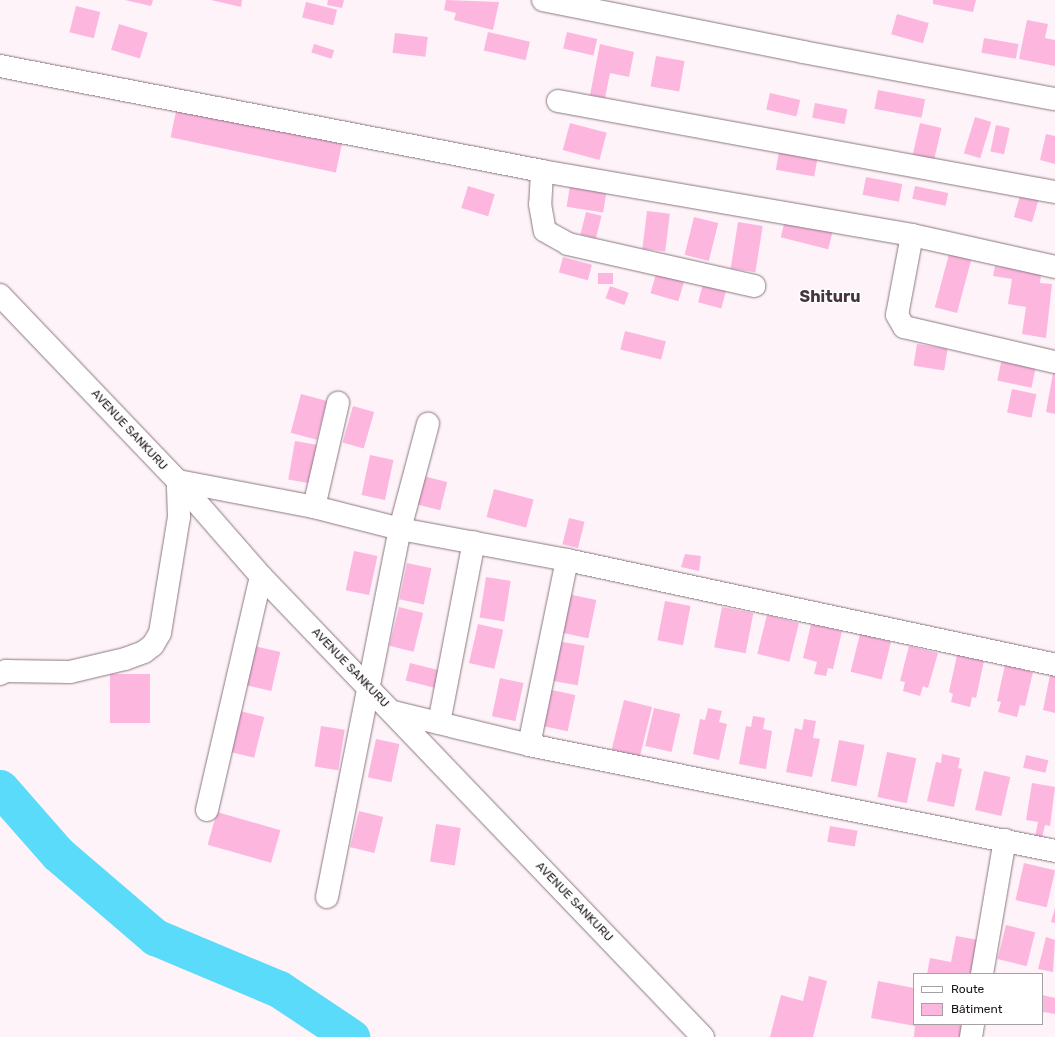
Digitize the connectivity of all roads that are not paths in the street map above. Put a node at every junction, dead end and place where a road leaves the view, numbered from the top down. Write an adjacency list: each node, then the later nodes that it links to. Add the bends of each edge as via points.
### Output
1 (543, 0): 3 (street, via 795,51)
2 (0, 66): 5 (street)
3 (1055, 99)
4 (558, 101): 6 (street)
5 (542, 172): 7 (street); 9 (street, via 540,204 545,231 568,244)
6 (1055, 192)
7 (912, 235): 8 (street); 11 (street, via 897,315 904,327)
8 (1055, 267)
9 (754, 286)
10 (0, 295): 14 (street, AVENUE SANKURU)
11 (1055, 362)
12 (338, 403): 15 (street)
13 (428, 424): 16 (street)
14 (178, 482): 15 (street); 19 (street, AVENUE SANKURU); 21 (street, via 179,517 160,633 153,644 144,652 125,659 70,672 6,671)
15 (314, 508): 16 (street)
16 (400, 529): 17 (street); 22 (street)
17 (474, 542): 18 (street); 24 (street)
18 (567, 560): 20 (street); 25 (street)
19 (261, 576): 22 (street, AVENUE SANKURU); 26 (street)
20 (1055, 665)
21 (0, 674)
22 (368, 687): 23 (street, AVENUE SANKURU); 29 (street)
23 (393, 712): 24 (street); 32 (street, AVENUE SANKURU)
24 (439, 723): 25 (street)
25 (529, 745): 27 (street)
26 (207, 810)
27 (1005, 840): 28 (street); 30 (street)
28 (1055, 851)
29 (327, 896)
30 (982, 973)
31 (973, 1025): 33 (street)
32 (703, 1037)
33 (971, 1037)

